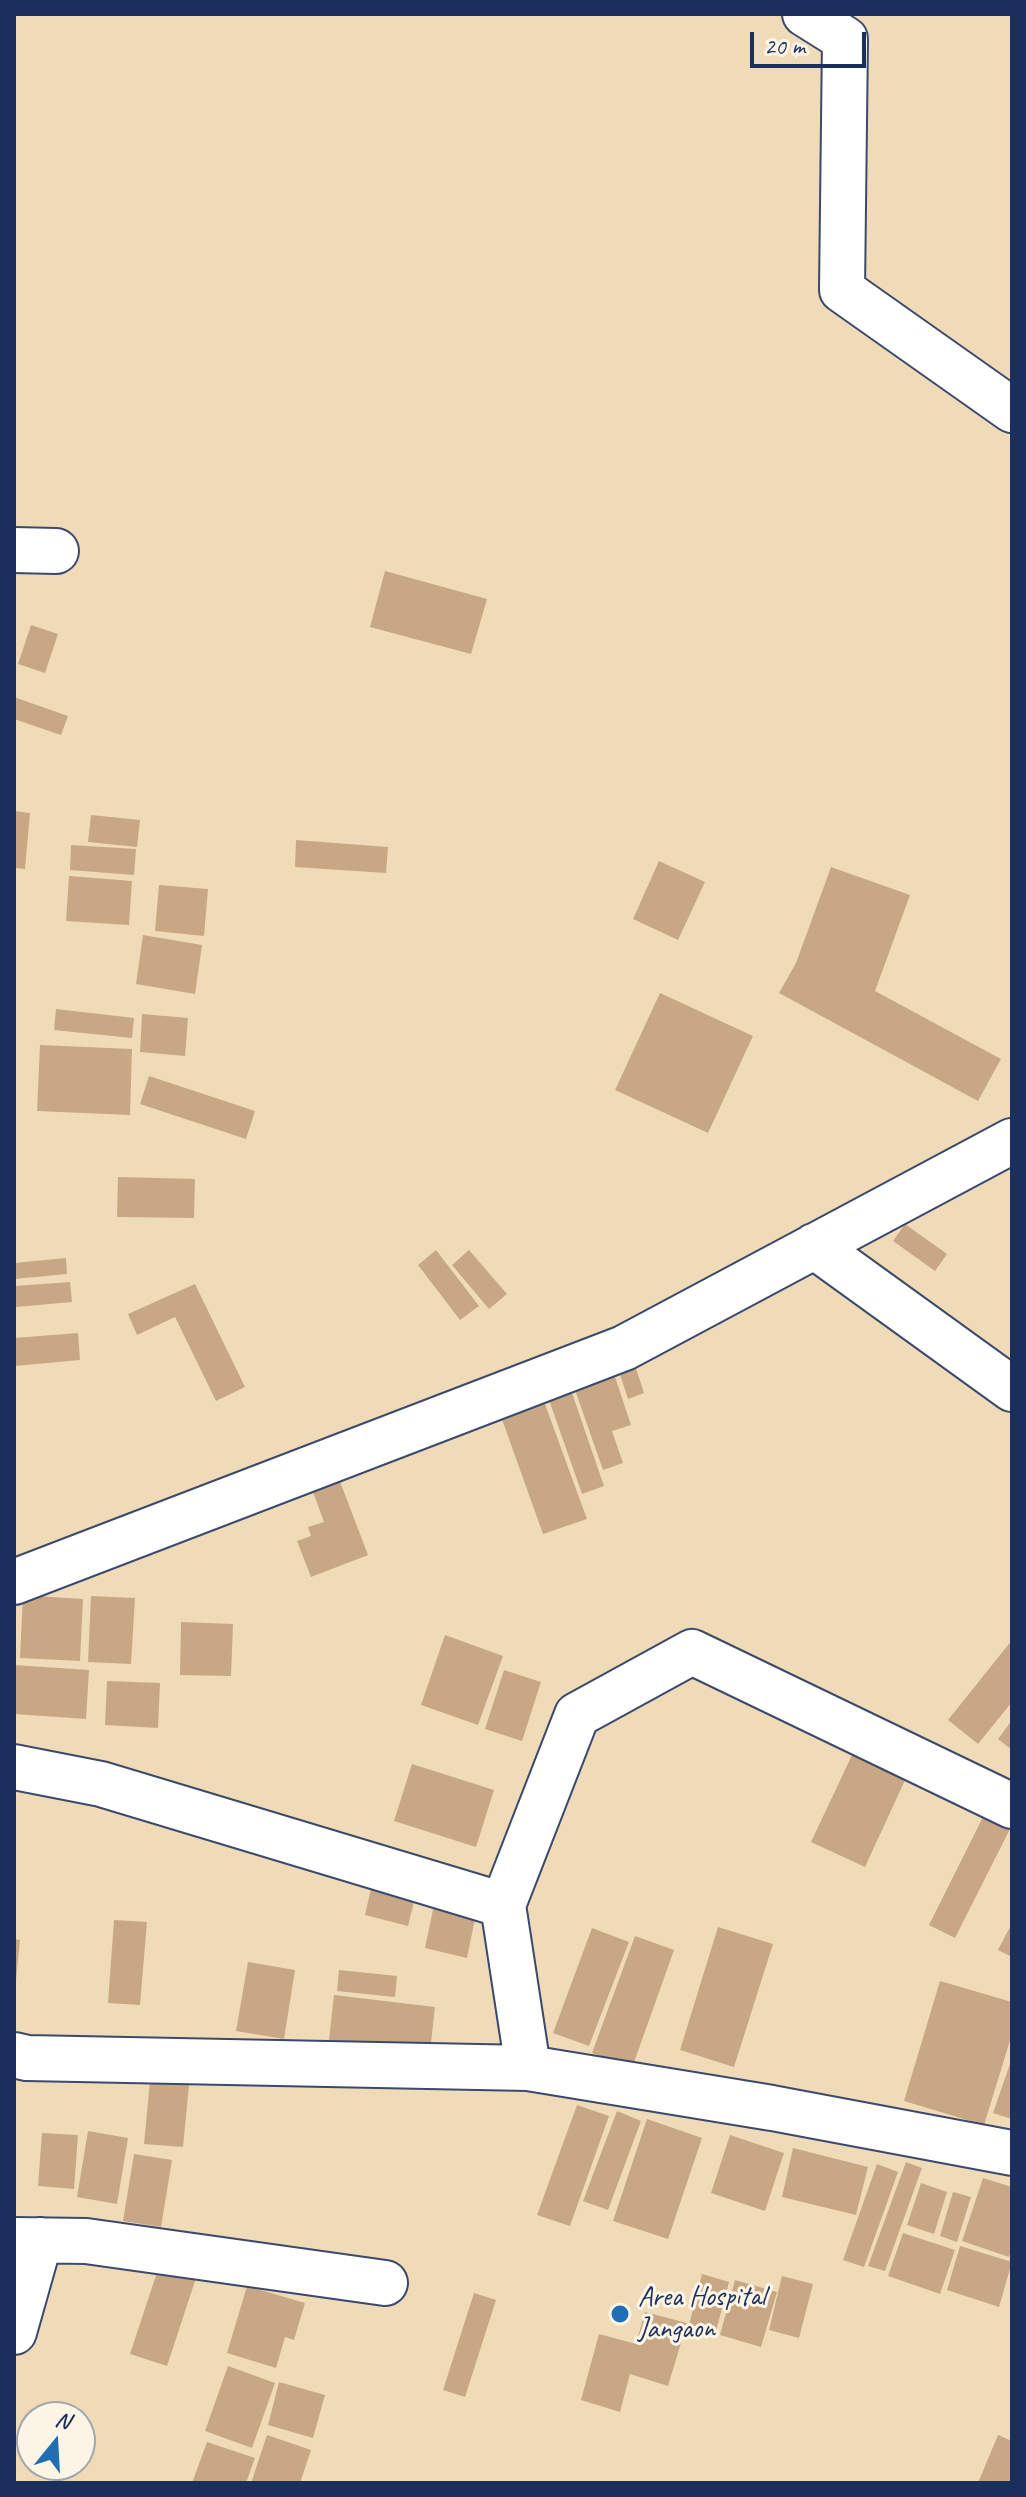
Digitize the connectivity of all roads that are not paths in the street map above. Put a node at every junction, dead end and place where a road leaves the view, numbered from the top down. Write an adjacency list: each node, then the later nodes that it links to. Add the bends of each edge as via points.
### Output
1 (805, 14): 2 (street, via 845,39 842,290)
2 (1012, 410)
3 (1012, 1141): 4 (street)
4 (814, 1246): 5 (street); 6 (street, via 624,1348)
5 (1012, 1389)
6 (14, 1582)
7 (14, 1767): 9 (street, via 101,1784)
8 (1012, 1806): 9 (street, via 692,1652 577,1715)
9 (503, 1905): 11 (street)
10 (14, 2055): 11 (street)
11 (528, 2068): 12 (street)
12 (1012, 2153)
13 (27, 2240): 14 (street, via 86,2241); 15 (street)
14 (385, 2283)
15 (14, 2332)

